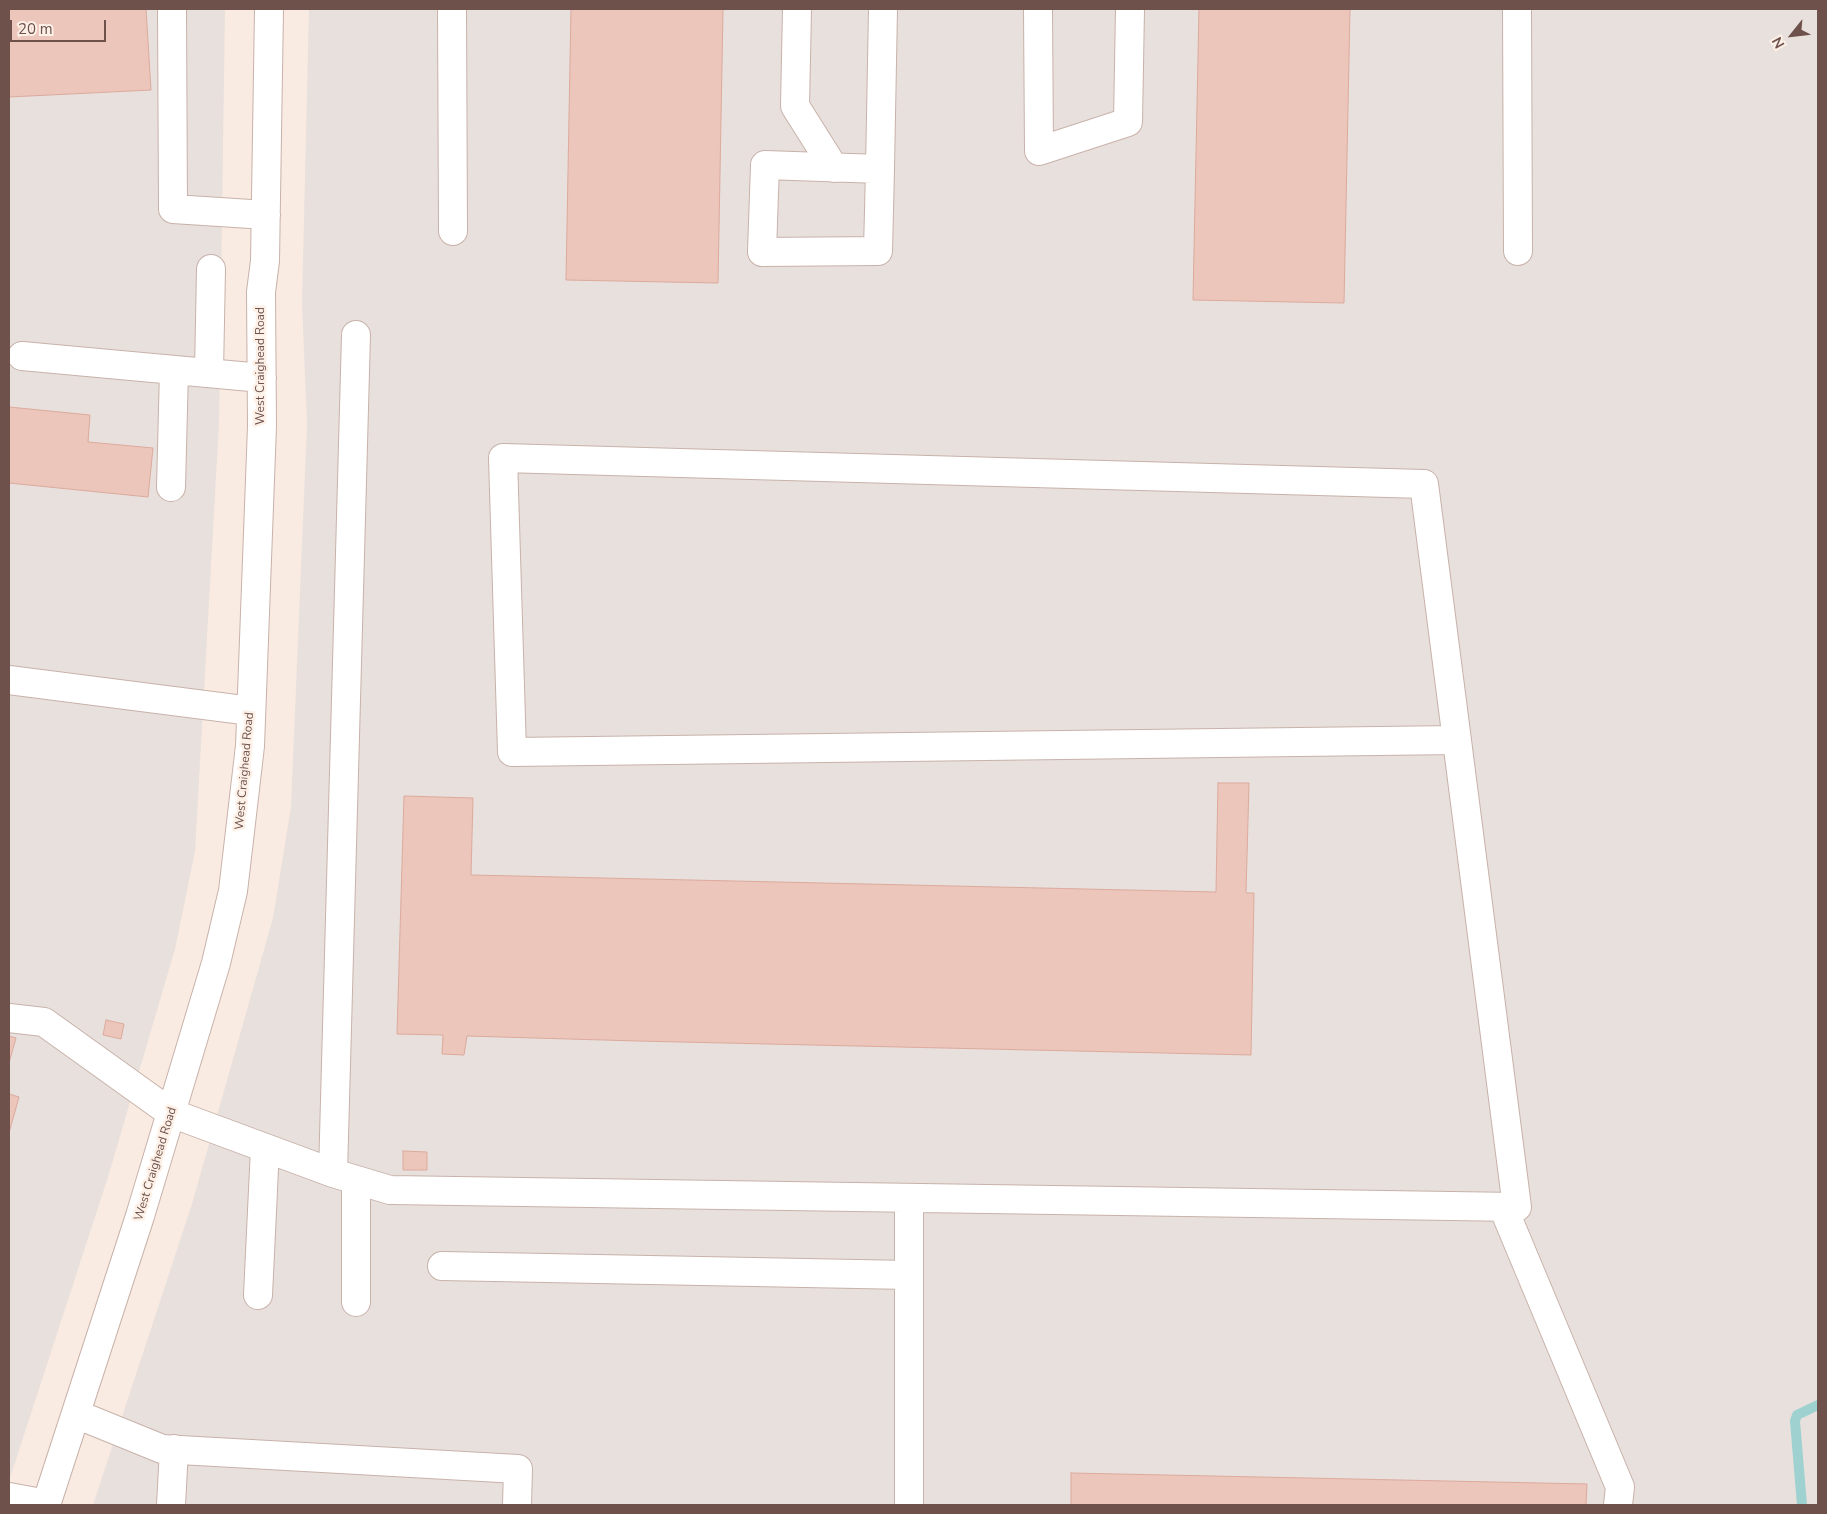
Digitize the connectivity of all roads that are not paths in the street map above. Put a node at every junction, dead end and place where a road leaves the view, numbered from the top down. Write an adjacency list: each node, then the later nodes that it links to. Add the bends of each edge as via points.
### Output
1 (172, 9): 11 (street, via 173,210)
2 (269, 9): 11 (street, West Craighead Road)
3 (452, 9): 12 (street)
4 (797, 9): 9 (street, via 795,106)
5 (883, 9): 10 (street)
6 (1038, 9): 7 (street, via 1039,151 1128,122)
7 (1130, 9)
8 (1517, 9): 13 (street)
9 (834, 168): 10 (street); 10 (street, via 765,165 762,252 878,250)
10 (880, 170)
11 (266, 215): 19 (street, West Craighead Road, via 261,292)
12 (453, 231)
13 (1518, 251)
14 (211, 269): 18 (street)
15 (356, 335): 27 (street)
16 (22, 356): 17 (street)
17 (174, 370): 18 (street); 20 (street)
18 (209, 373): 19 (street)
19 (262, 378): 22 (street, West Craighead Road)
20 (170, 487)
21 (9, 680): 22 (street)
22 (251, 711): 25 (street, West Craighead Road, via 233,891 216,963)
23 (1457, 740): 23 (street, via 1424,484 503,458 512,752); 29 (street, via 1517,1207)
24 (9, 1018): 25 (street, via 44,1022)
25 (171, 1112): 26 (street); 34 (street, West Craighead Road)
26 (265, 1148): 27 (street); 32 (street)
27 (345, 1176): 28 (street, via 390,1190); 33 (street)
28 (909, 1198): 29 (street); 31 (street)
29 (1503, 1207): 41 (street, via 1620,1487)
30 (442, 1266): 31 (street)
31 (909, 1275): 40 (street)
32 (258, 1295)
33 (356, 1302)
34 (76, 1414): 35 (street, via 162,1449); 37 (street, West Craighead Road)
35 (174, 1449): 38 (street); 39 (street, via 518,1469)
36 (9, 1497): 37 (street)
37 (46, 1504)
38 (171, 1505)
39 (517, 1505)
40 (909, 1505)
41 (1618, 1505)

